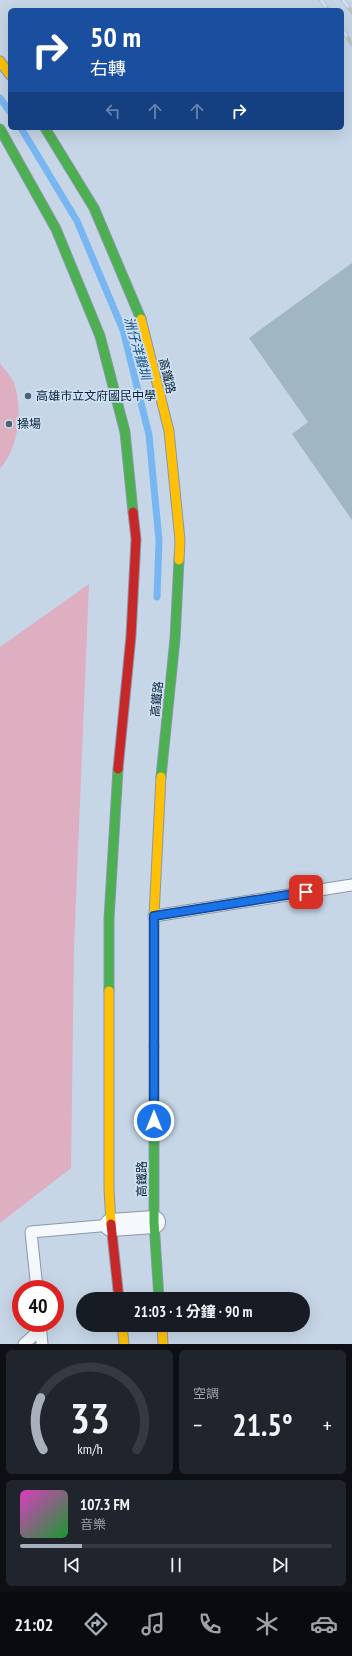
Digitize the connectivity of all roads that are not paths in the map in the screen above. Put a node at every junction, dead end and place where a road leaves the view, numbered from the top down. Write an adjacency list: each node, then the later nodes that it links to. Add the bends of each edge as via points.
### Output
1 (0, 61): 2 (street)
2 (8, 72)
3 (0, 129): 8 (street, via 56,229 100,336 125,432 136,539 131,636 116,789 109,919)
4 (46, 130): 6 (street, 高鐵路, via 94,208 140,319 169,431 180,540 175,639 160,783)
5 (352, 885): 6 (lane)
6 (154, 916): 7 (street, 高鐵路)
7 (154, 1222): 8 (street); 11 (street, 高鐵路)
8 (111, 1225): 9 (lane, via 31,1232); 10 (street)
9 (36, 1280)
10 (118, 1292)
11 (159, 1292)
12 (35, 1332): 16 (lane)
13 (41, 1332): 17 (lane)
14 (123, 1332): 18 (street)
15 (162, 1332): 19 (street)
16 (24, 1344)
17 (42, 1344)
18 (124, 1344)
19 (163, 1344)

